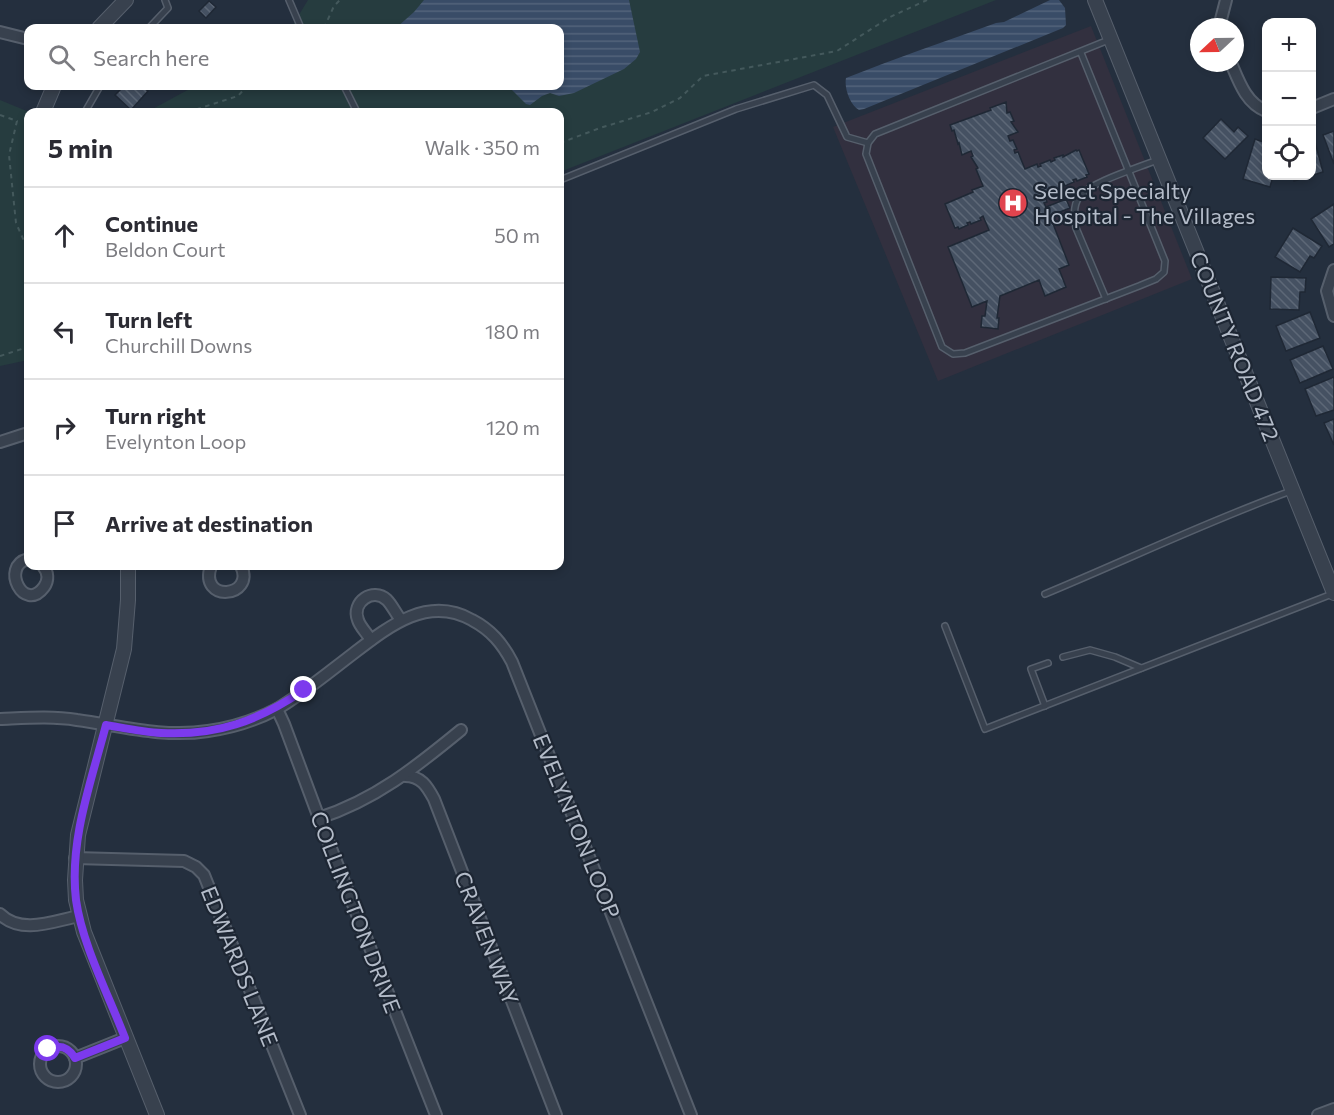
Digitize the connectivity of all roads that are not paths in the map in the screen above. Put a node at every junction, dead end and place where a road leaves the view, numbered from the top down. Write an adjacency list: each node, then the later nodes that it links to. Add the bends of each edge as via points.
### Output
1 (126, 0): 7 (street)
2 (165, 0): 8 (lane, via 168,8)
3 (289, 0): 9 (lane)
4 (1095, 0): 12 (street, COUNTY ROAD 472)
5 (1226, 0): 6 (street)
6 (1221, 18)
7 (103, 24)
8 (154, 24)
9 (299, 24)
10 (0, 32): 11 (street)
11 (24, 38)
12 (1111, 39): 13 (lane); 25 (street, COUNTY ROAD 472)
13 (1081, 53): 24 (lane, via 875,134); 26 (lane)
14 (1235, 72): 23 (street, via 1243,92)
15 (52, 90): 20 (street)
16 (98, 90): 21 (lane)
17 (346, 90): 22 (lane)
18 (1334, 99): 19 (street)
19 (1316, 106)
20 (46, 108)
21 (87, 108)
22 (355, 108)
23 (1262, 109)
24 (868, 143): 27 (lane, via 847,136 828,95 814,85 736,109); 29 (lane, via 866,154 942,346 953,354 965,353)
25 (1160, 159): 26 (lane); 33 (street, COUNTY ROAD 472)
26 (1130, 172): 29 (lane, via 1089,188 1078,198 1076,206 1076,228); 29 (lane, via 1165,261 1164,272)
27 (564, 178)
28 (1334, 270): 30 (street, via 1327,291)
29 (1106, 299)
30 (1334, 316)
31 (24, 434): 32 (street)
32 (0, 442)
33 (1293, 490): 41 (street, COUNTY ROAD 472); 42 (lane)
34 (24, 561): 39 (street, via 13,570)
35 (45, 570): 39 (street, via 47,584 35,594 20,592)
36 (128, 570): 52 (street, via 124,649)
37 (209, 570): 38 (street, via 213,588 228,593 241,584)
38 (242, 570)
39 (12, 578): 40 (street)
40 (0, 579)
41 (1334, 593): 48 (lane)
42 (1045, 594)
43 (401, 620): 45 (street, EVELYNTON LOOP); 45 (street, via 387,600 372,595 364,598 356,611 357,619); 66 (street, EVELYNTON LOOP, via 440,610 462,614 485,627 502,644)
44 (945, 626): 49 (lane, via 985,729)
45 (372, 640): 50 (street, EVELYNTON LOOP)
46 (1063, 657): 48 (lane, via 1090,650)
47 (1048, 663): 49 (lane, via 1030,669)
48 (1141, 669): 49 (lane)
49 (1046, 706)
50 (277, 709): 52 (street, EVELYNTON LOOP, via 209,731 160,733); 55 (street, COLLINGTON DRIVE)
51 (0, 719): 52 (street, EVELYNTON LOOP, via 58,718)
52 (106, 725): 56 (street, via 83,810)
53 (461, 730): 54 (street)
54 (405, 776): 55 (street, via 357,804); 65 (street, CRAVEN WAY, via 419,779 434,799)
55 (319, 818): 64 (street, COLLINGTON DRIVE)
56 (75, 858): 58 (street); 63 (street, EDWARDS LANE, via 184,861 204,875)
57 (0, 914): 58 (street, via 27,926)
58 (79, 916): 59 (street)
59 (125, 1038): 60 (street); 62 (street)
60 (75, 1058)
61 (1334, 1109): 67 (street)
62 (157, 1115)
63 (300, 1115)
64 (436, 1115)
65 (556, 1115)
66 (691, 1115)
67 (1318, 1115)

